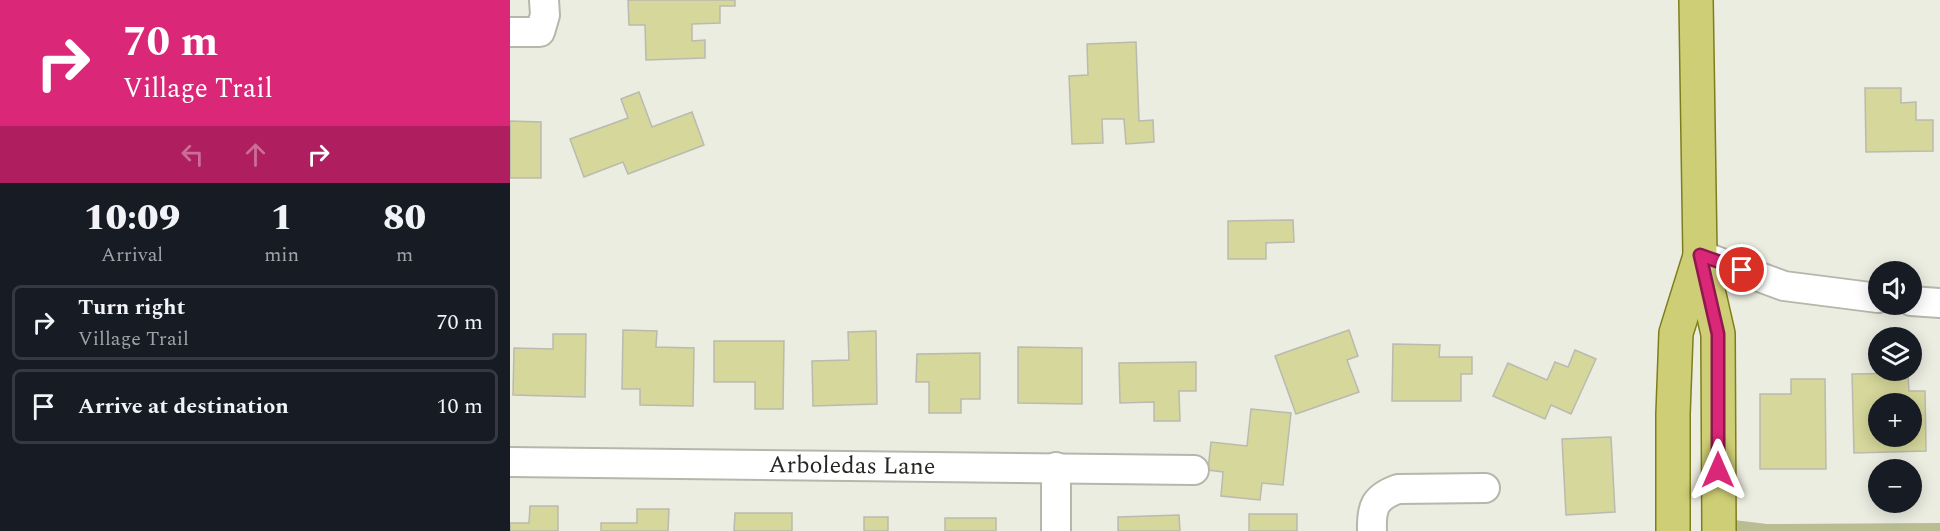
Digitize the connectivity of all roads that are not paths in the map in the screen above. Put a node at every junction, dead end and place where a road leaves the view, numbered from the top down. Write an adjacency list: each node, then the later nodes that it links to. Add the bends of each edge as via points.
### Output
1 (544, 0): 3 (street, via 540,32)
2 (1696, 0): 4 (main road)
3 (510, 32)
4 (1700, 255): 5 (street, via 1785,286); 14 (main road, via 1676,333); 15 (main road, via 1718,334)
5 (1868, 297)
6 (1922, 302): 7 (street)
7 (1940, 303)
8 (510, 462): 9 (street, Arboledas Lane)
9 (1056, 467): 10 (street, Arboledas Lane); 12 (street)
10 (1194, 470)
11 (1485, 488): 13 (street, via 1398,489 1386,493 1374,507)
12 (1056, 531)
13 (1372, 531)
14 (1673, 531)
15 (1719, 531)

